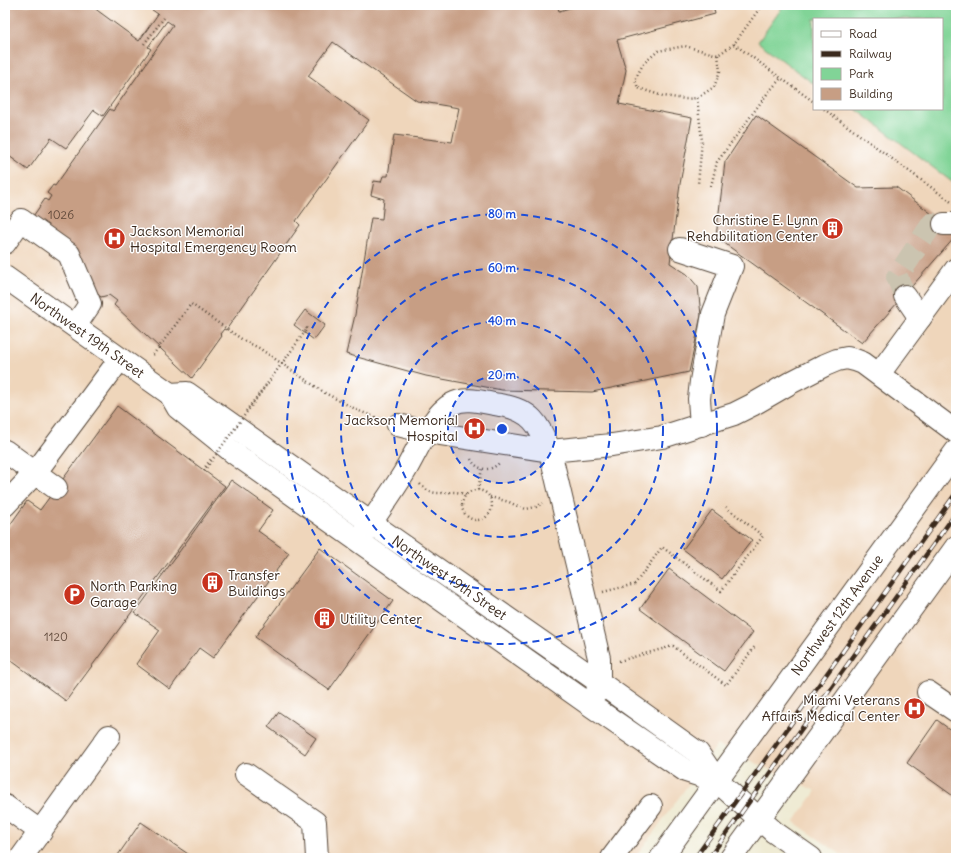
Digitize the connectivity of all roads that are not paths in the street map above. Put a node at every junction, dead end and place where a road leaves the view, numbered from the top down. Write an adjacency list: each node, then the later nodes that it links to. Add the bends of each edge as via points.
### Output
1 (5, 243): 7 (street, via 21,220 70,254 90,304)
2 (680, 249): 11 (street, via 732,266 713,314 710,329 699,399)
3 (956, 269): 6 (street)
4 (5, 277): 7 (street, Northwest 19th Street)
5 (905, 296): 6 (street)
6 (920, 318): 9 (street)
7 (75, 326): 8 (street, Northwest 19th Street)
8 (120, 359): 17 (street); 20 (street, Northwest 19th Street, via 170,394 178,408 222,444)
9 (879, 374): 11 (street, via 855,360 837,360 740,411); 13 (street)
10 (398, 425): 12 (street)
11 (701, 425): 16 (street, via 636,442)
12 (427, 432): 16 (street); 16 (street, via 446,408 461,400 513,407 538,425); 20 (street)
13 (956, 432)
14 (5, 451): 17 (street)
15 (956, 451): 28 (street, Northwest 12th Avenue)
16 (550, 452): 22 (street, via 599,658)
17 (35, 473): 18 (street); 19 (street)
18 (56, 488)
19 (5, 505)
20 (365, 532): 22 (street, Northwest 19th Street); 24 (street, Northwest 19th Street)
21 (956, 547): 31 (street)
22 (599, 682): 24 (street); 28 (street, Northwest 19th Street, via 698,753)
23 (928, 692): 25 (street)
24 (593, 707): 28 (street, Northwest 19th Street, via 686,771)
25 (956, 711)
26 (109, 736): 32 (street)
27 (246, 774): 34 (street, via 315,822)
28 (717, 781): 31 (street, Northwest 19th Street); 36 (street, Northwest 12th Avenue)
29 (5, 806): 32 (street)
30 (651, 806): 35 (street)
31 (759, 819): 37 (street); 38 (street, Northwest 19th Street)
32 (41, 832): 33 (street)
33 (21, 858)
34 (317, 858)
35 (612, 858)
36 (661, 858)
37 (731, 858)
38 (809, 858)

